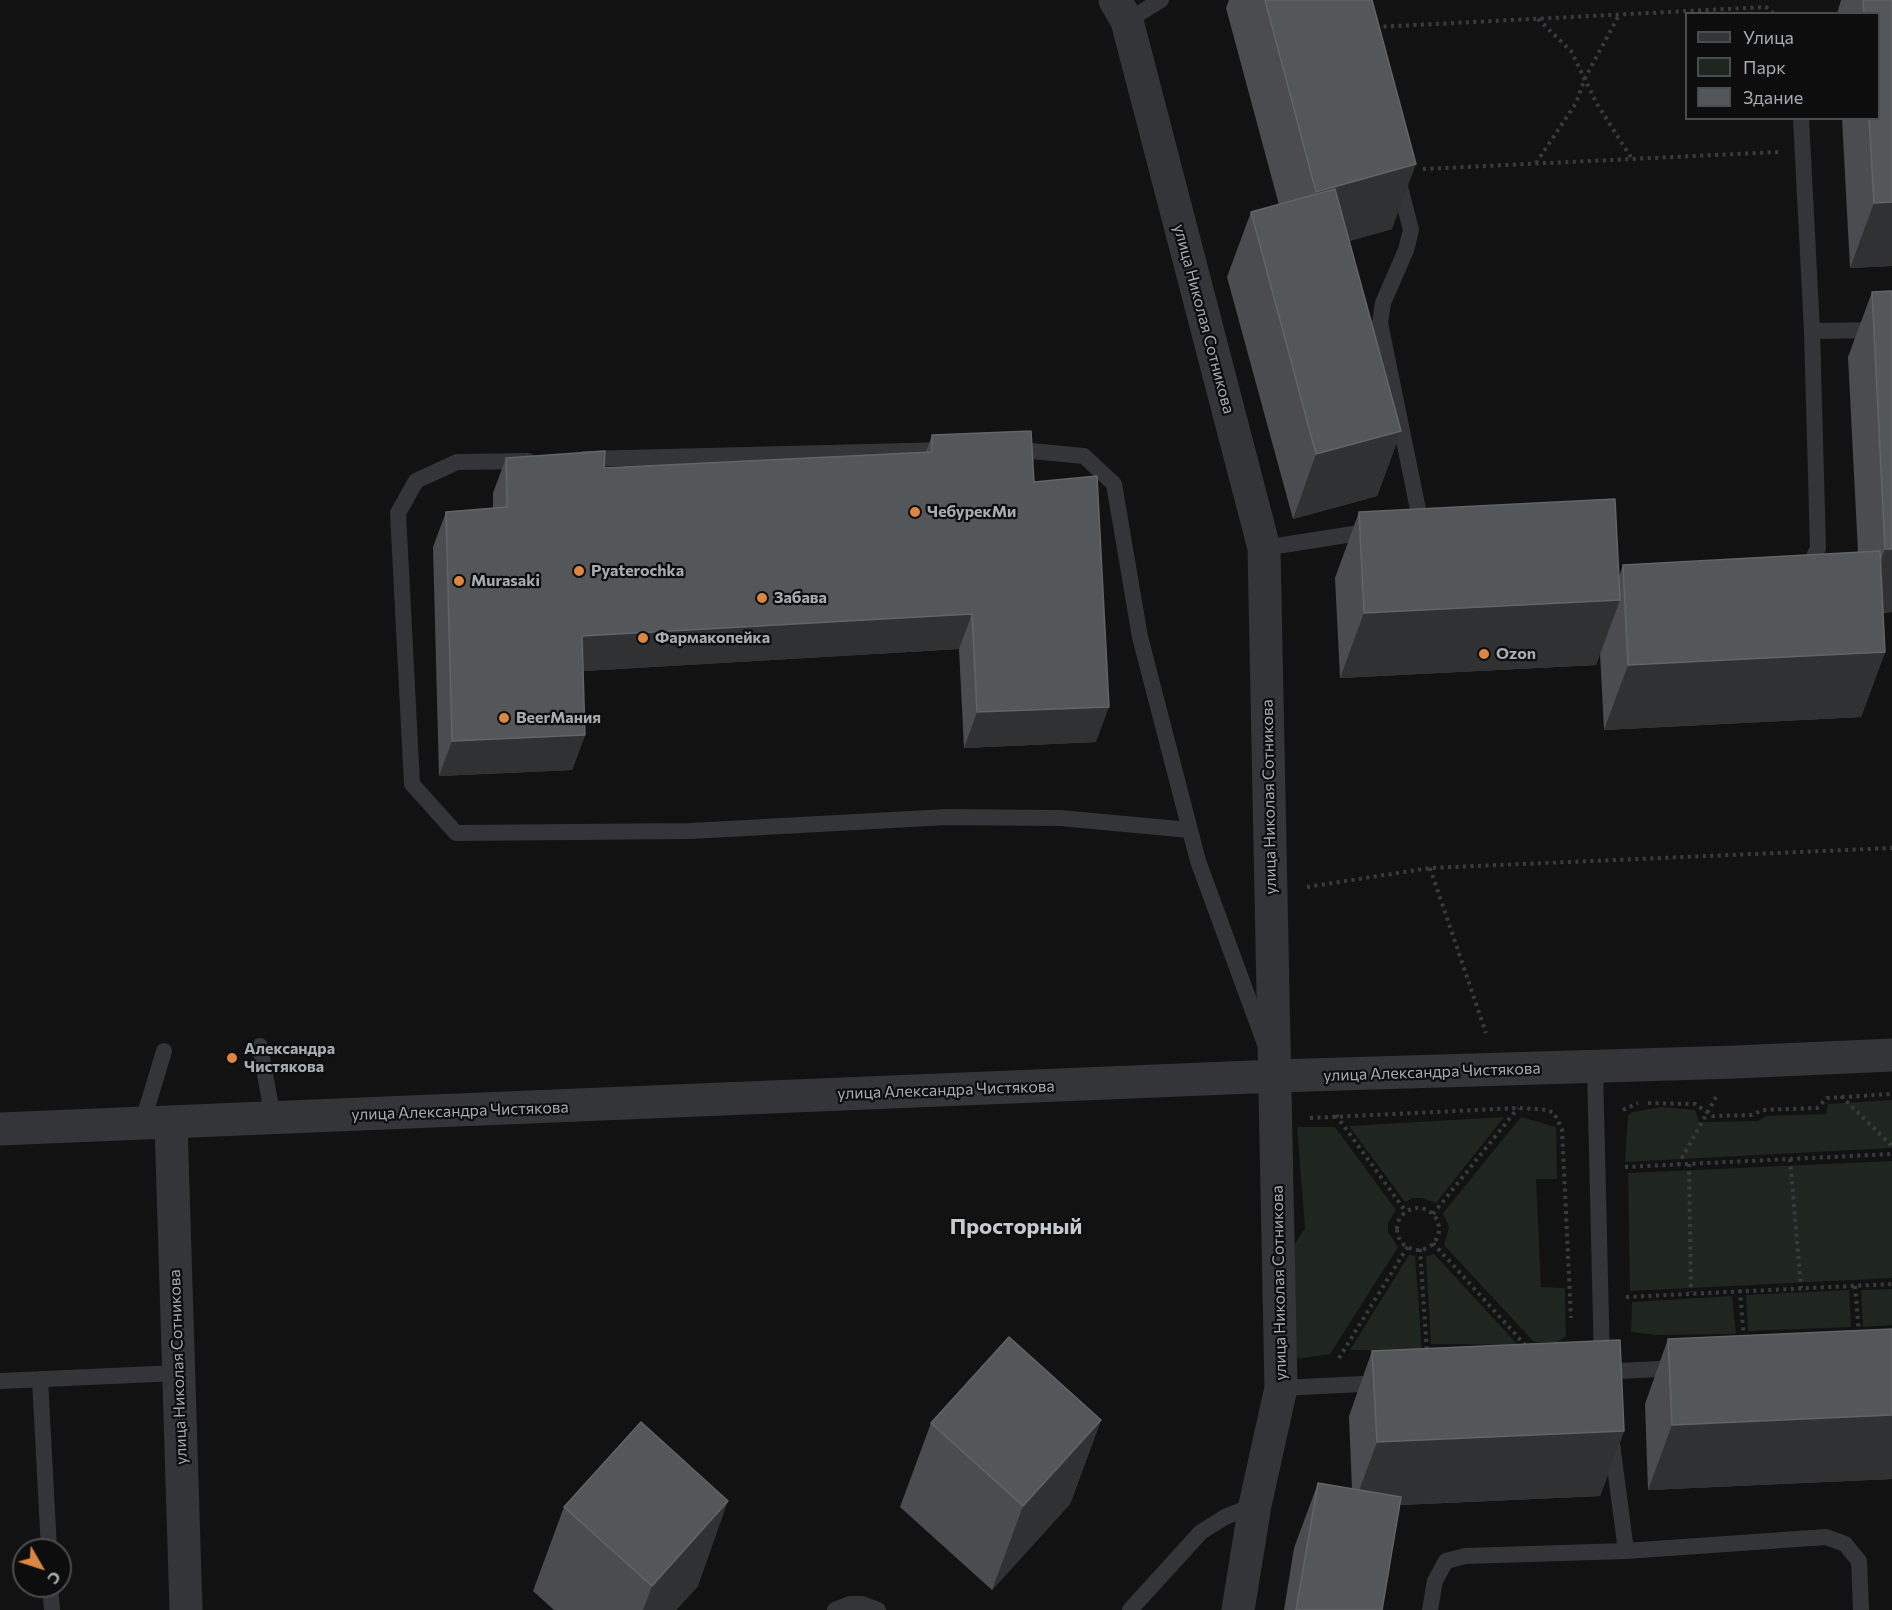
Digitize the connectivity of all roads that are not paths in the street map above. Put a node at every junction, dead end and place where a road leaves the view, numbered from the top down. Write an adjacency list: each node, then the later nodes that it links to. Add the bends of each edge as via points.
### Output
1 (1161, 0): 2 (lane)
2 (1121, 10): 13 (street, улица Николая Сотникова)
3 (1801, 120): 6 (lane)
4 (1394, 165): 11 (lane, via 1411,230 1383,303 1380,323 1415,525)
5 (1892, 330): 6 (lane)
6 (1812, 331): 14 (lane, via 1818,548 1809,567)
7 (994, 449): 15 (lane, via 1084,456 1114,484 1140,637)
8 (970, 450): 10 (lane)
9 (541, 460): 15 (lane, via 457,462 416,481 398,513 412,784 456,833 691,831 947,817 1060,819)
10 (565, 460)
11 (1443, 526)
12 (1387, 529): 13 (lane)
13 (1264, 548): 20 (street, улица Николая Сотникова, via 1270,892)
14 (1789, 579)
15 (1190, 830): 20 (lane, via 1198,861)
16 (260, 1046): 21 (lane)
17 (164, 1051): 22 (lane)
18 (1892, 1055): 19 (street, улица Александра Чистякова)
19 (1595, 1067): 20 (street, улица Александра Чистякова); 27 (lane)
20 (1292, 1075): 21 (street, улица Александра Чистякова); 31 (street, улица Николая Сотникова, via 1277,1117)
21 (273, 1119): 22 (street, улица Александра Чистякова)
22 (157, 1124): 23 (street, улица Александра Чистякова); 26 (street, улица Николая Сотникова)
23 (0, 1129)
24 (1700, 1366): 27 (lane)
25 (1584, 1373): 27 (lane)
26 (178, 1374): 28 (lane); 36 (street, улица Николая Сотникова)
27 (1603, 1377)
28 (40, 1379): 29 (lane); 34 (lane)
29 (0, 1381)
30 (1393, 1382): 31 (lane)
31 (1281, 1388): 33 (street, улица Николая Сотникова)
32 (1608, 1417): 35 (lane)
33 (1255, 1505): 39 (lane, via 1201,1532); 40 (street, улица Николая Сотникова)
34 (48, 1538)
35 (1626, 1551): 41 (lane, via 1465,1556 1446,1561 1435,1581); 42 (lane, via 1826,1537 1845,1544 1860,1561)
36 (186, 1610)
37 (835, 1610): 38 (lane, via 850,1604)
38 (878, 1610)
39 (1130, 1610)
40 (1238, 1610)
41 (1430, 1610)
42 (1861, 1610)

